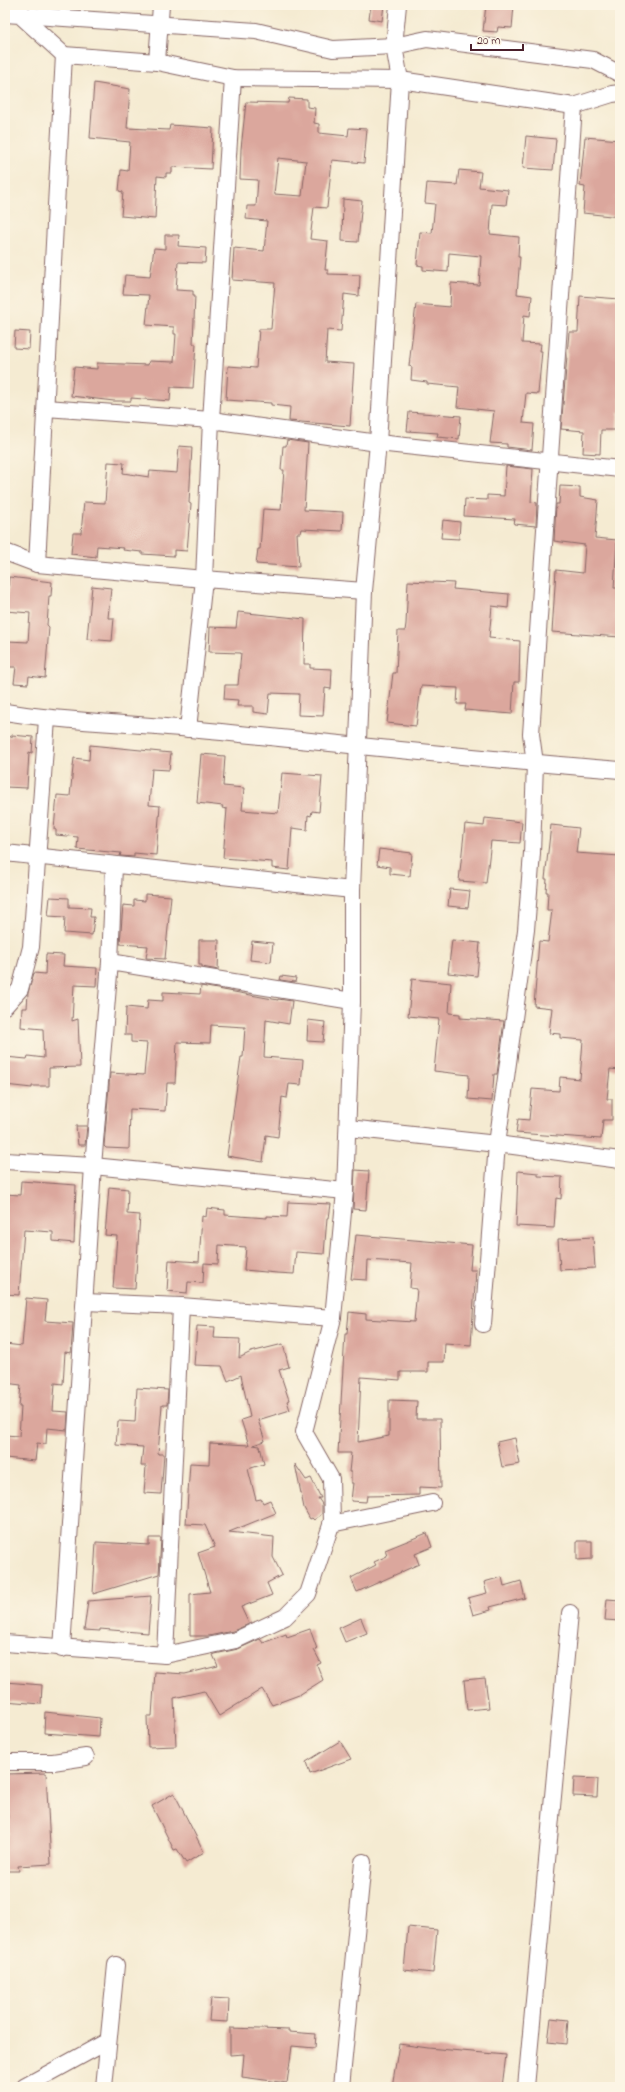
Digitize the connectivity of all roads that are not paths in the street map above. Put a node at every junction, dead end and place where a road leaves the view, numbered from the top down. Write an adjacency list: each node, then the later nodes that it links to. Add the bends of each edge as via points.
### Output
1 (161, 5): 4 (street)
2 (398, 5): 5 (street)
3 (16, 11): 4 (street); 6 (street)
4 (160, 24): 5 (street, via 256,31 333,48); 7 (street)
5 (394, 46): 8 (street, via 427,39 593,60); 10 (street)
6 (64, 55): 7 (street); 13 (street)
7 (157, 62): 9 (street)
8 (620, 74)
9 (234, 78): 10 (street); 14 (street)
10 (400, 80): 12 (street); 15 (street)
11 (620, 93): 12 (street)
12 (574, 106): 16 (street)
13 (46, 408): 14 (street); 19 (street)
14 (211, 420): 15 (street); 20 (street)
15 (378, 443): 16 (street); 21 (street)
16 (548, 462): 17 (street); 26 (street, via 530,734)
17 (620, 469)
18 (5, 552): 19 (street)
19 (37, 564): 20 (street)
20 (204, 580): 21 (street); 24 (street)
21 (364, 591): 25 (street)
22 (5, 712): 23 (street)
23 (47, 719): 24 (street); 29 (street)
24 (188, 729): 25 (street)
25 (358, 746): 26 (street); 31 (street)
26 (535, 763): 27 (street); 36 (street, via 526,930)
27 (620, 770)
28 (5, 852): 29 (street)
29 (38, 855): 30 (street); 34 (street, via 32,947 20,989)
30 (114, 866): 31 (street); 32 (street)
31 (352, 890): 33 (street)
32 (110, 962): 33 (street); 39 (street)
33 (352, 1000): 35 (street)
34 (5, 1006)
35 (348, 1128): 36 (street); 40 (street)
36 (497, 1144): 37 (street); 44 (street)
37 (620, 1160)
38 (5, 1161): 39 (street)
39 (93, 1166): 40 (street); 41 (street)
40 (344, 1191): 43 (street)
41 (84, 1302): 42 (street); 49 (street)
42 (181, 1306): 43 (street); 50 (street)
43 (333, 1318): 46 (street, via 304,1432 331,1479)
44 (483, 1324)
45 (432, 1503): 46 (street)
46 (331, 1524): 50 (street, via 308,1594 284,1617 236,1640)
47 (570, 1612): 59 (street)
48 (5, 1643): 49 (street)
49 (62, 1649): 50 (street)
50 (165, 1655)
51 (86, 1757): 52 (street, via 54,1762)
52 (5, 1762)
53 (363, 1862): 58 (street)
54 (116, 1965): 55 (street)
55 (108, 2041): 56 (street); 57 (street)
56 (24, 2087)
57 (104, 2087)
58 (341, 2087)
59 (526, 2087)

